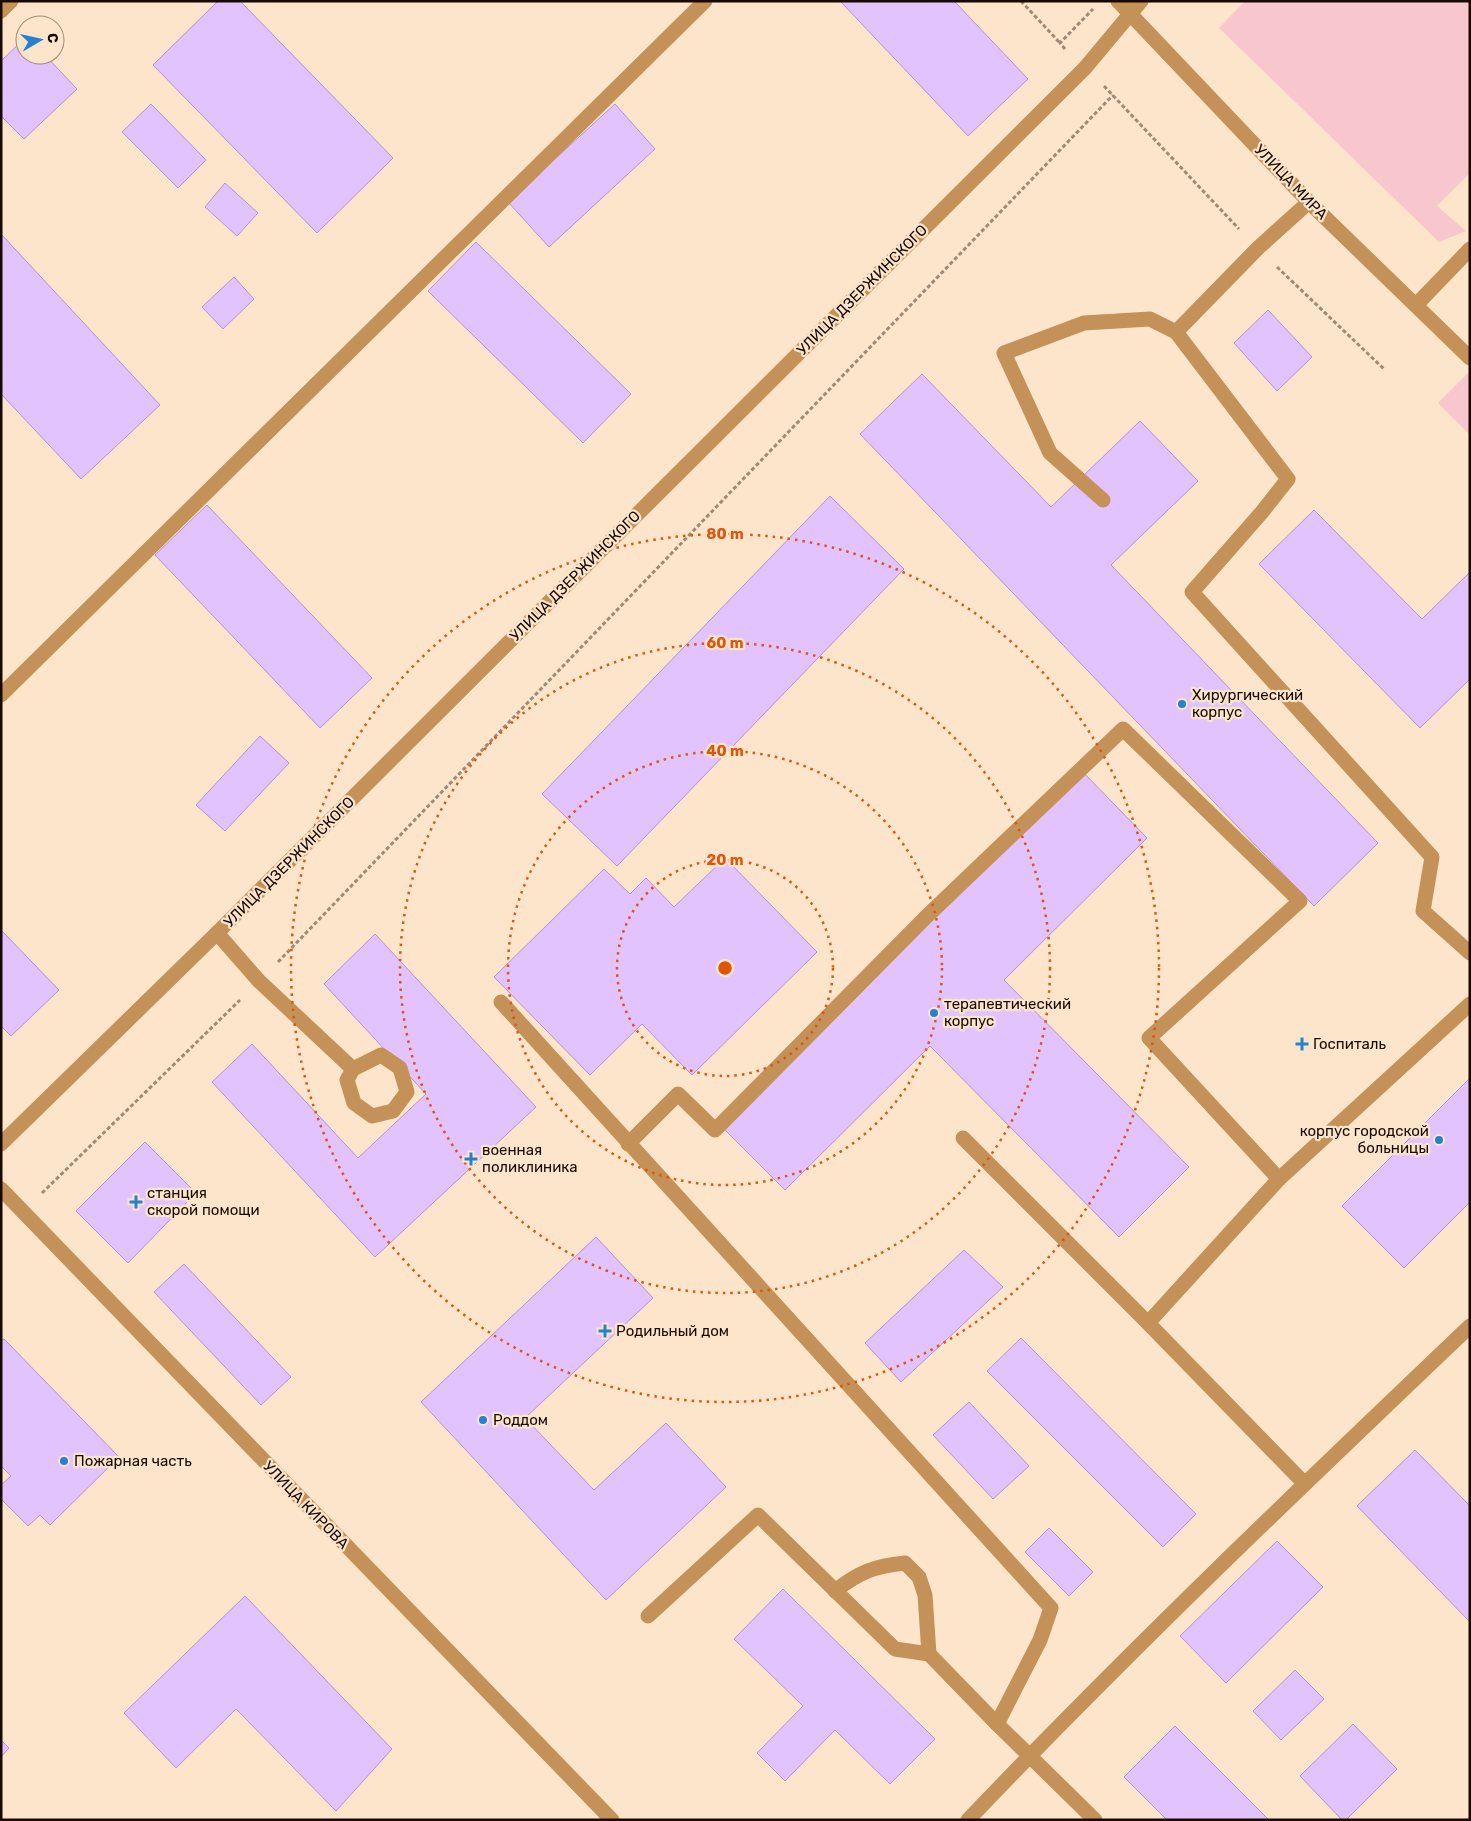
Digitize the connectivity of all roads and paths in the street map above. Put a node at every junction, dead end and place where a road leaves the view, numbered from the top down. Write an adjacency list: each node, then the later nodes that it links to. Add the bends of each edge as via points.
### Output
1 (11, 1): 7 (street)
2 (705, 1): 20 (street)
3 (1021, 1): 9 (path)
4 (1118, 1): 8 (street, УЛИЦА МИРА)
5 (1142, 1): 8 (street, УЛИЦА ДЗЕРЖИНСКОГО)
6 (1094, 8): 9 (path)
7 (1, 11)
8 (1130, 13): 10 (street, УЛИЦА ДЗЕРЖИНСКОГО); 12 (street, УЛИЦА МИРА)
9 (1060, 44): 10 (path)
10 (1085, 68): 11 (path); 21 (street, УЛИЦА ДЗЕРЖИНСКОГО)
11 (1113, 95): 13 (path); 23 (path)
12 (1309, 202): 13 (street); 15 (street, УЛИЦА МИРА)
13 (1258, 248): 16 (street); 18 (path)
14 (1470, 249): 15 (street)
15 (1416, 305): 17 (street, УЛИЦА МИРА)
16 (1176, 332): 19 (street, via 1150,319 1084,323 1004,354 1050,452); 22 (street, via 1288,479 1192,592 1432,857 1423,911)
17 (1470, 358)
18 (1385, 370)
19 (1103, 500)
20 (1, 695)
21 (217, 933): 23 (street); 28 (street, УЛИЦА ДЗЕРЖИНСКОГО)
22 (1470, 953)
23 (259, 981): 26 (street); 32 (path)
24 (501, 1002): 29 (street)
25 (1470, 1004): 30 (street)
26 (353, 1069)
27 (963, 1138): 33 (street)
28 (1, 1144)
29 (628, 1144): 30 (street, via 678,1094 715,1130 926,917 1123,729 1300,901 1149,1038); 39 (street, via 1051,1608 1040,1640)
30 (1279, 1179): 33 (street)
31 (1, 1189): 32 (street, УЛИЦА КИРОВА)
32 (22, 1211): 41 (street, УЛИЦА КИРОВА)
33 (1148, 1323): 35 (street)
34 (1470, 1326): 35 (street)
35 (1304, 1483): 40 (street)
36 (836, 1591): 37 (street, via 758,1515); 38 (street, via 896,1649); 38 (street, via 852,1577 878,1566 904,1563 919,1577 925,1595)
37 (648, 1616)
38 (929, 1654): 39 (street)
39 (997, 1724): 40 (street)
40 (1030, 1755): 42 (street); 43 (street)
41 (612, 1820)
42 (968, 1820)
43 (1095, 1820)

